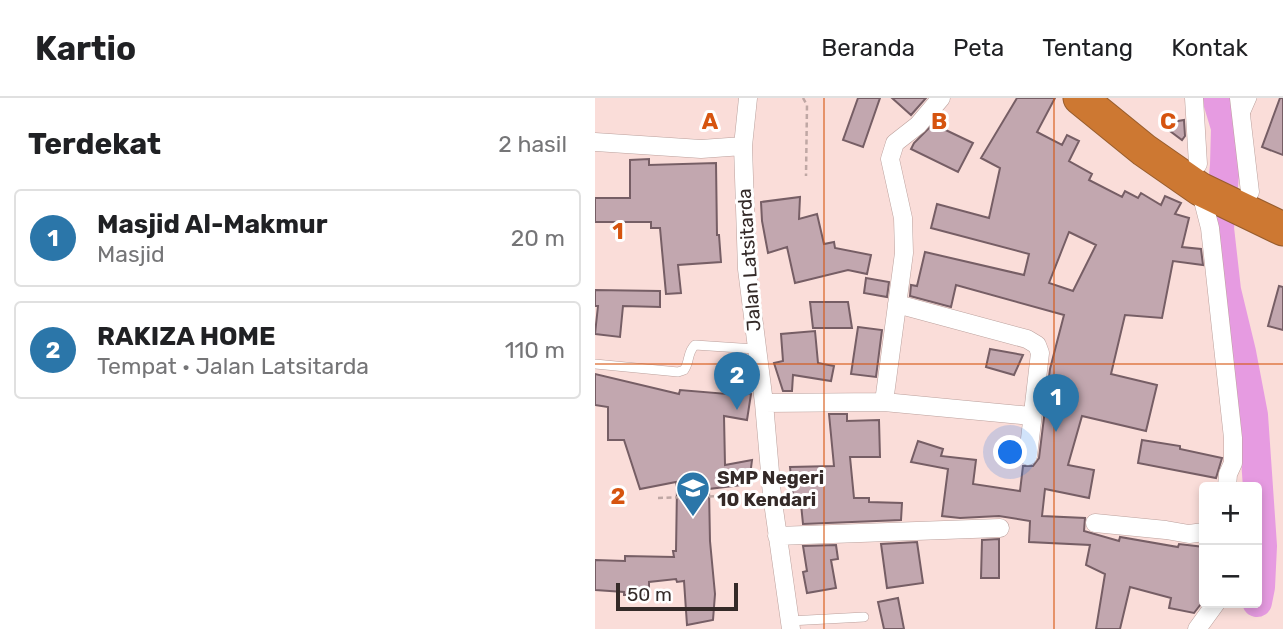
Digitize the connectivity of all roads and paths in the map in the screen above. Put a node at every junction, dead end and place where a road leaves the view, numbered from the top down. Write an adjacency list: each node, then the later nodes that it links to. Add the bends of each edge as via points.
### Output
1 (748, 98): 12 (street, Jalan Latsitarda)
2 (803, 98): 13 (path, via 807,105)
3 (941, 98): 18 (street, via 902,137 890,159 905,236)
4 (1080, 98): 10 (highway)
5 (1111, 98): 10 (highway)
6 (1194, 98): 14 (street)
7 (1239, 98): 9 (street)
8 (1252, 98): 9 (lane)
9 (1242, 122): 15 (street)
10 (1151, 141): 14 (highway)
11 (595, 142): 12 (street, via 701,149)
12 (743, 146): 19 (street, Jalan Latsitarda)
13 (806, 176)
14 (1204, 179): 15 (highway); 25 (street, via 1233,438)
15 (1246, 201): 16 (highway); 17 (highway)
16 (1283, 205)
17 (1283, 229)
18 (897, 304): 21 (street); 23 (street, via 1037,345 1040,354)
19 (755, 349): 20 (lane, via 695,345 687,366 678,372); 22 (street, Jalan Latsitarda)
20 (595, 364)
21 (884, 402): 22 (street); 23 (street)
22 (764, 403): 26 (street, Jalan Latsitarda)
23 (1031, 416): 24 (street)
24 (1028, 456)
25 (1227, 482)
26 (772, 495): 27 (path); 31 (street, Jalan Latsitarda)
27 (658, 498)
28 (1095, 523): 30 (street)
29 (1000, 528): 31 (street)
30 (1199, 533)
31 (777, 536): 34 (street, Jalan Latsitarda)
32 (1212, 608): 35 (street)
33 (864, 617): 34 (lane)
34 (790, 625)
35 (1197, 629)

